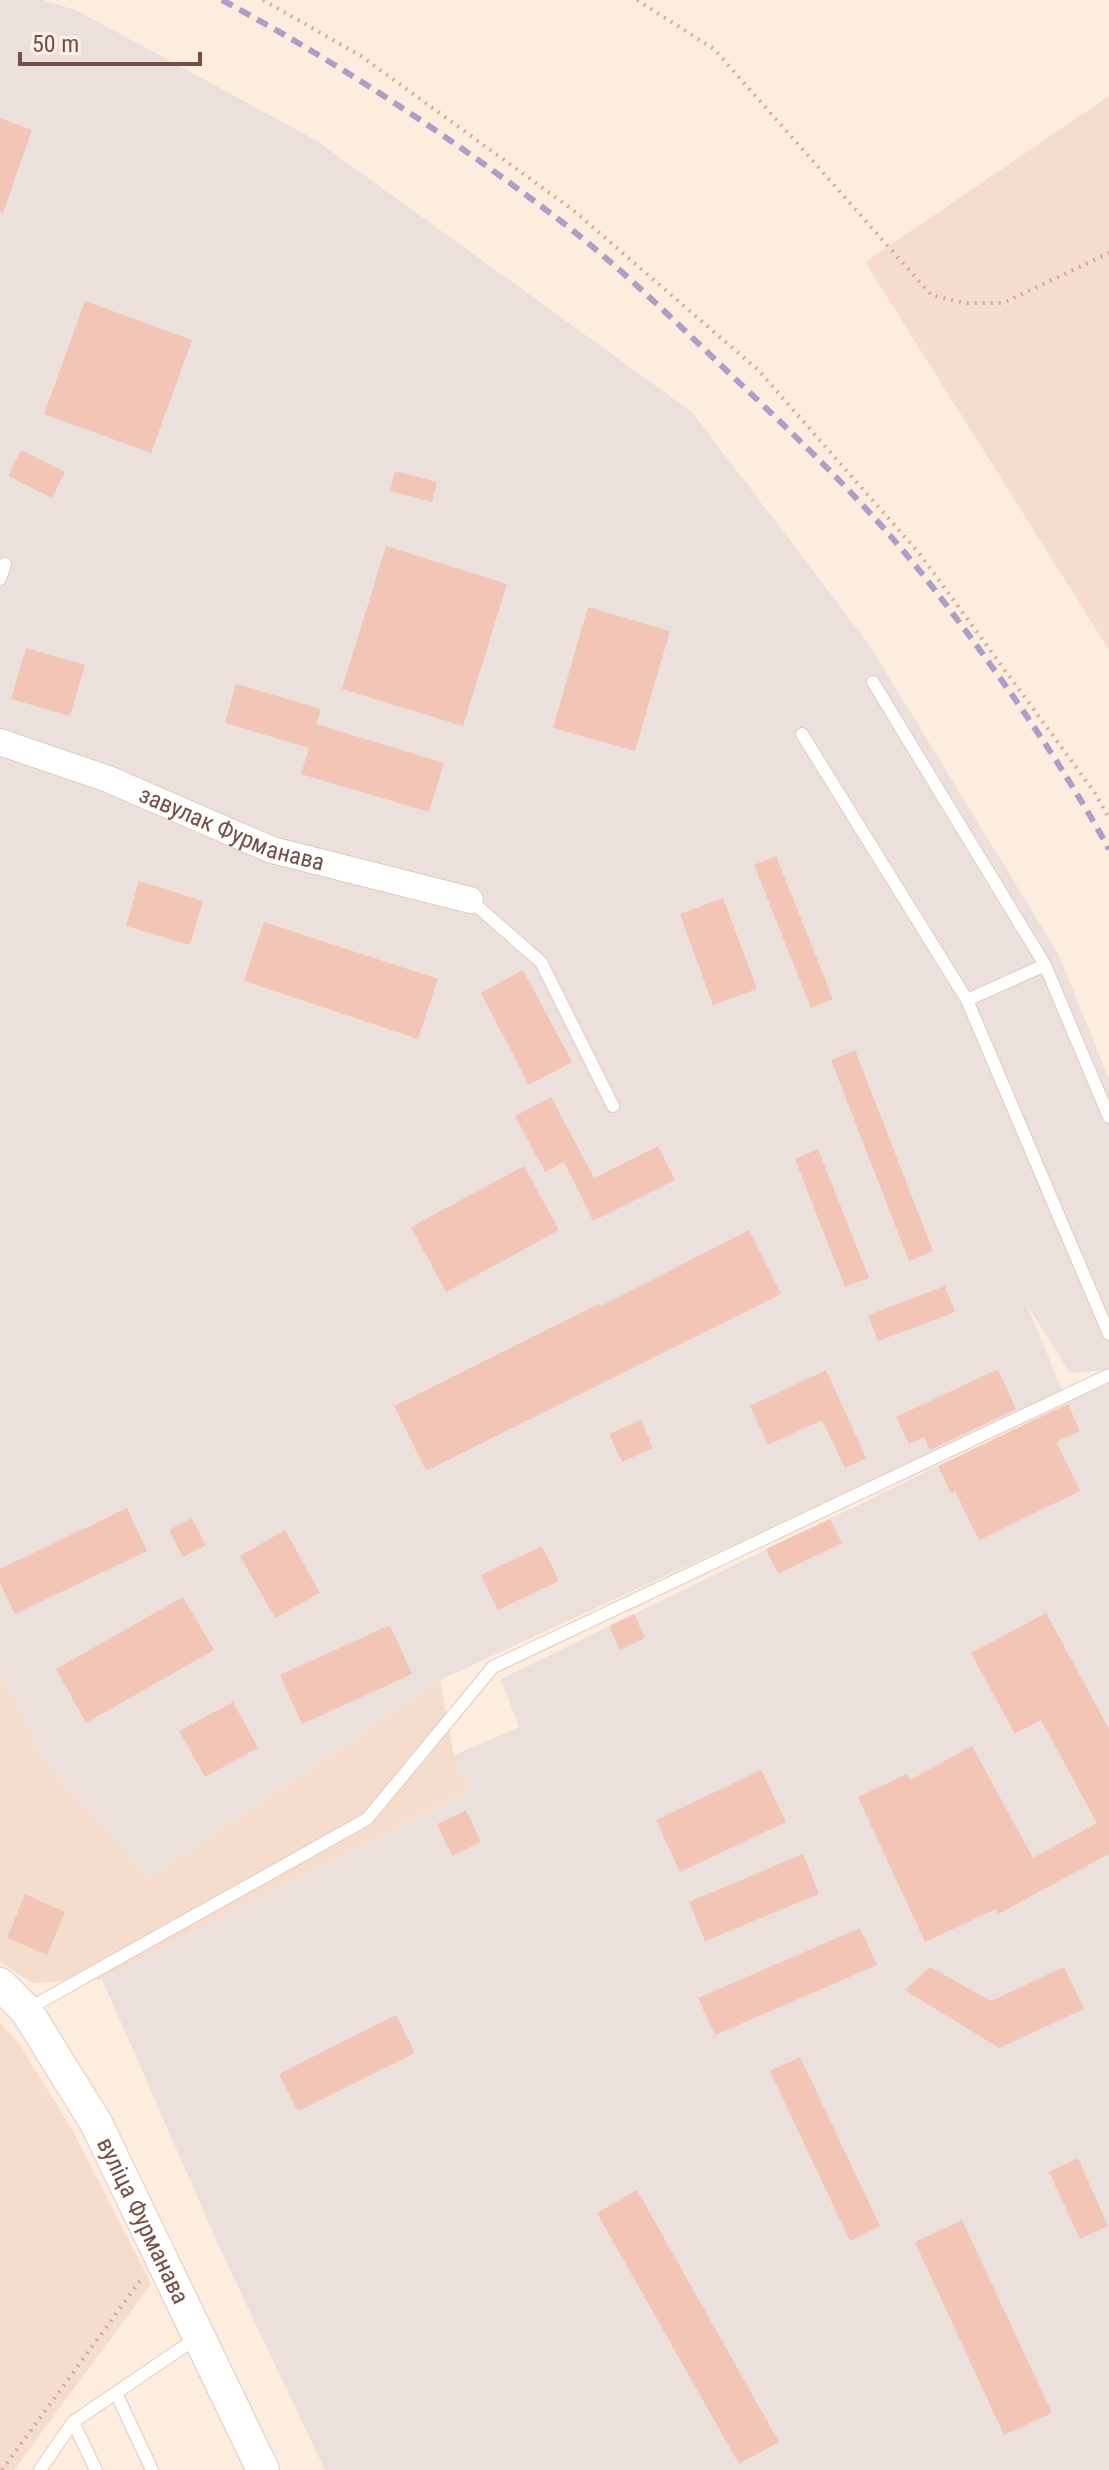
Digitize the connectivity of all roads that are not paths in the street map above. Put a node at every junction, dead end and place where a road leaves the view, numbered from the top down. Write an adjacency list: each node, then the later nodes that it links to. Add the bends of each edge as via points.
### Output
1 (5, 564): 2 (lane)
2 (0, 579)
3 (873, 682): 7 (lane)
4 (802, 734): 8 (lane)
5 (0, 742): 6 (street, завулак Фурманава, via 108,779 272,850)
6 (470, 900): 9 (lane, via 541,962)
7 (1045, 965): 8 (lane); 10 (lane)
8 (967, 1000): 11 (lane)
9 (613, 1106)
10 (1109, 1117)
11 (1109, 1334)
12 (1109, 1375): 14 (lane, via 493,1667 367,1819)
13 (0, 1984): 14 (street, вуліца Фурманава)
14 (26, 2010): 15 (street, вуліца Фурманава, via 96,2123)
15 (200, 2335): 16 (lane); 21 (street, вуліца Фурманава)
16 (116, 2393): 17 (lane); 20 (lane)
17 (73, 2422): 18 (lane); 19 (lane)
18 (40, 2470)
19 (96, 2470)
20 (152, 2470)
21 (263, 2470)

